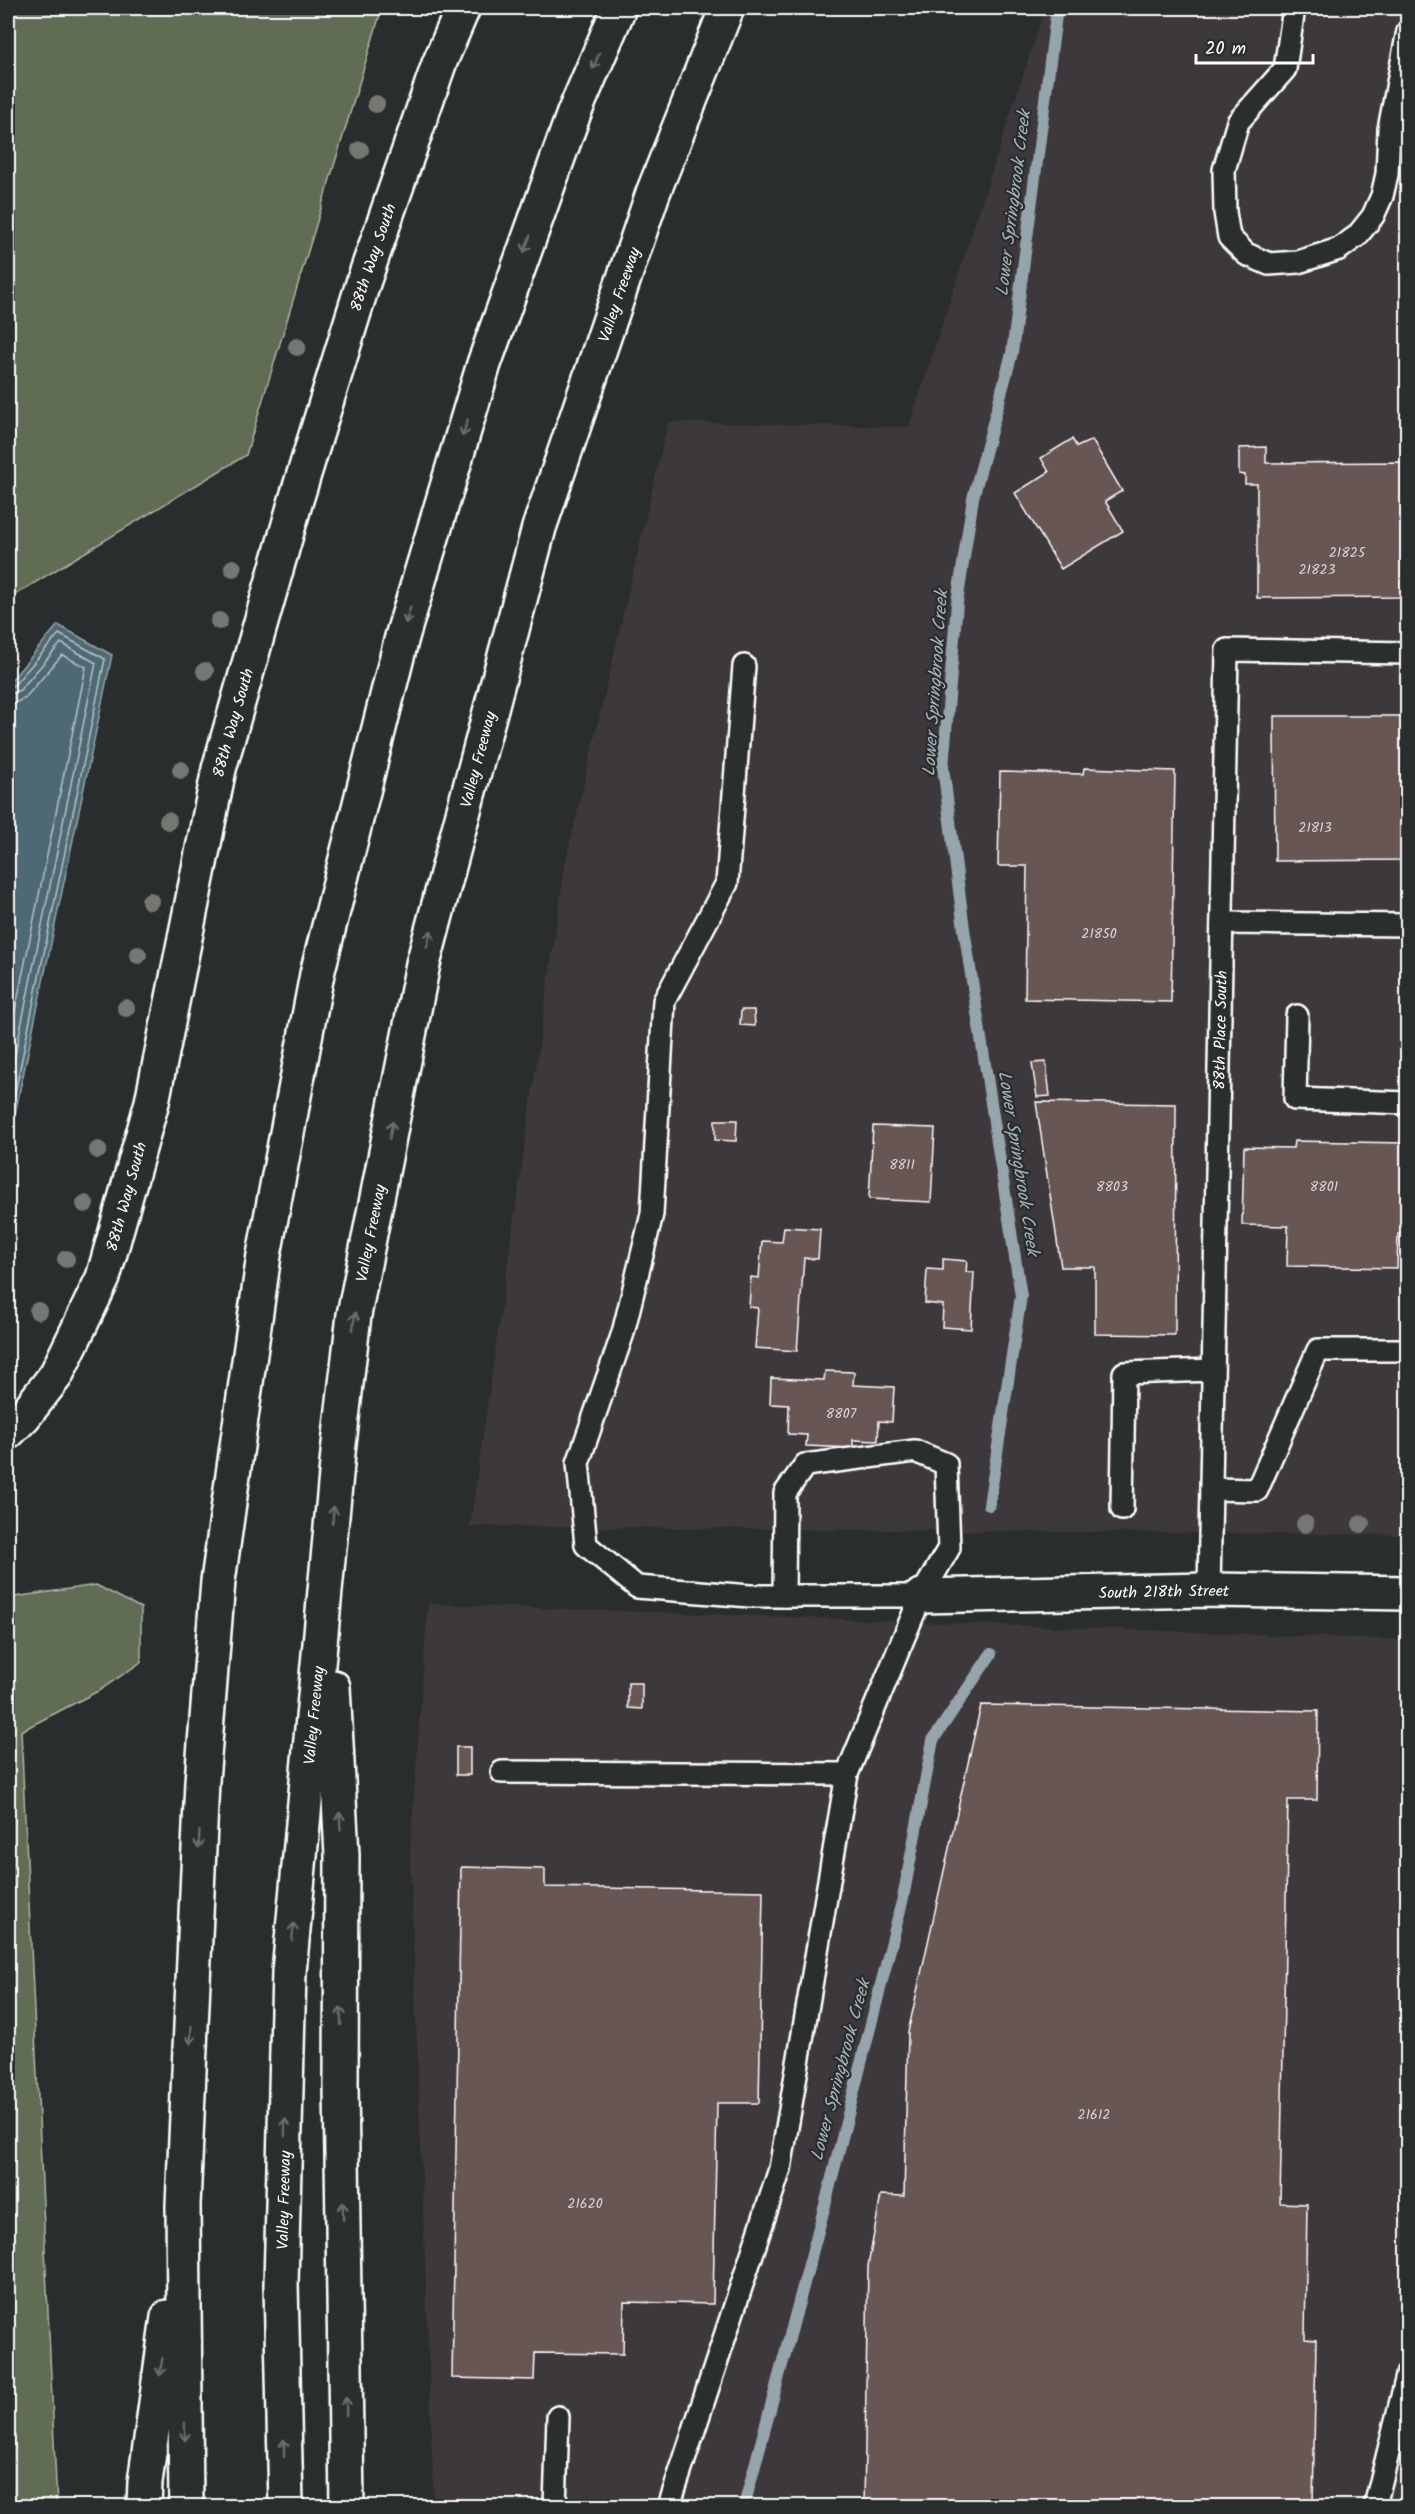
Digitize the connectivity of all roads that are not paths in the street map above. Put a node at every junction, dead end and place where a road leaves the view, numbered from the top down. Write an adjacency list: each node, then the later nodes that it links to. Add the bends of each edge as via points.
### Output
1 (463, 8): 14 (main road, 88th Way South, via 439,64 364,280 219,769 152,1102 103,1278 56,1375)
2 (619, 8): 24 (main road, one-way to 24, via 574,113 484,364 402,637 317,974 258,1290 218,1581 202,1781)
3 (727, 8): 17 (main road, Valley Freeway, one-way to 3, via 354,1315 423,964 539,528 653,193)
4 (1294, 8): 5 (lane, via 1285,69 1238,122 1224,170 1229,237 1246,254 1269,264 1298,262 1339,249 1357,236 1373,216 1387,174 1389,129)
5 (1407, 31)
6 (1407, 653): 8 (lane, 88th Place South, via 1227,650)
7 (744, 666): 20 (lane, via 727,883 664,1001 652,1215 623,1333 578,1463 586,1545 637,1587)
8 (1222, 923): 9 (lane); 13 (lane, 88th Place South)
9 (1407, 925)
10 (1297, 1016): 11 (lane, via 1295,1099)
11 (1407, 1103)
12 (1407, 1350): 15 (lane, via 1318,1350 1257,1490)
13 (1213, 1370): 15 (lane, 88th Place South); 16 (lane, via 1124,1373)
14 (8, 1432)
15 (1211, 1489): 18 (lane, 88th Place South)
16 (1122, 1509)
17 (328, 1574): 29 (main road, Valley Freeway, one-way to 17, via 281,2284 289,1972); 30 (main road, one-way to 17, via 342,1855)
18 (1209, 1590): 19 (main road, South 218th Street); 21 (main road, South 218th Street)
19 (1407, 1593)
20 (784, 1596): 21 (lane); 21 (lane, via 785,1493 805,1465 915,1451 946,1464 949,1548)
21 (921, 1596): 23 (lane)
22 (502, 1772): 23 (lane)
23 (847, 1774): 32 (lane, via 780,2169)
24 (183, 2205): 27 (main road, one-way to 27); 28 (main road, one-way to 28)
25 (1407, 2372): 33 (lane)
26 (558, 2417): 31 (lane)
27 (144, 2506)
28 (186, 2506)
29 (286, 2506)
30 (347, 2506)
31 (555, 2506)
32 (669, 2506)
33 (1375, 2506)

